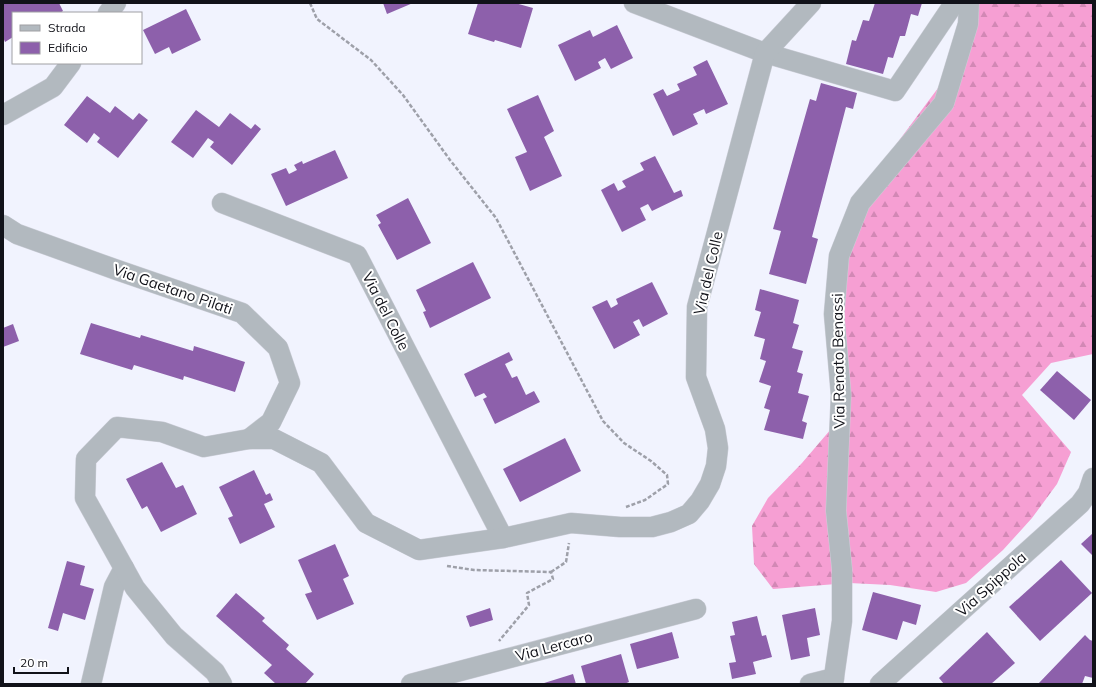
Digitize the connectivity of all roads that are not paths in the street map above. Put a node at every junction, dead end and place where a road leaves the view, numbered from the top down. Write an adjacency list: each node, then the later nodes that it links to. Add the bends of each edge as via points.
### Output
1 (116, 3): 6 (street)
2 (634, 3): 7 (street)
3 (811, 3): 7 (street, Via del Colle)
4 (952, 3): 7 (street, via 895,91)
5 (970, 3): 17 (street, Via Renato Benassi, via 968,24 944,103 860,203 840,256 834,314 842,395 836,511 842,569 842,621)
6 (109, 12)
7 (764, 53): 14 (street, Via del Colle, via 697,307 696,377 715,429 718,448 710,484 688,514 652,527 571,523)
8 (70, 64): 9 (street, via 53,87)
9 (3, 115)
10 (222, 203): 14 (street, Via del Colle, via 357,255)
11 (3, 225): 12 (street, Via Gaetano Pilati, via 17,234 242,313 278,348 290,383 270,422)
12 (249, 439): 14 (street, Via del Colle, via 274,439 320,463 366,523 419,550); 15 (street, Via del Colle, via 204,447 162,432 117,427 86,459 85,498)
13 (1093, 478): 22 (street, Via Spippola, via 1088,494 1080,504)
14 (503, 538)
15 (124, 568): 18 (street, via 114,587); 19 (street, Via del Colle, via 135,588 174,636 215,672)
16 (696, 608): 20 (street, Via Lercaro)
17 (834, 681): 21 (street)
18 (91, 684)
19 (222, 684)
20 (411, 684)
21 (810, 684)
22 (880, 684)

